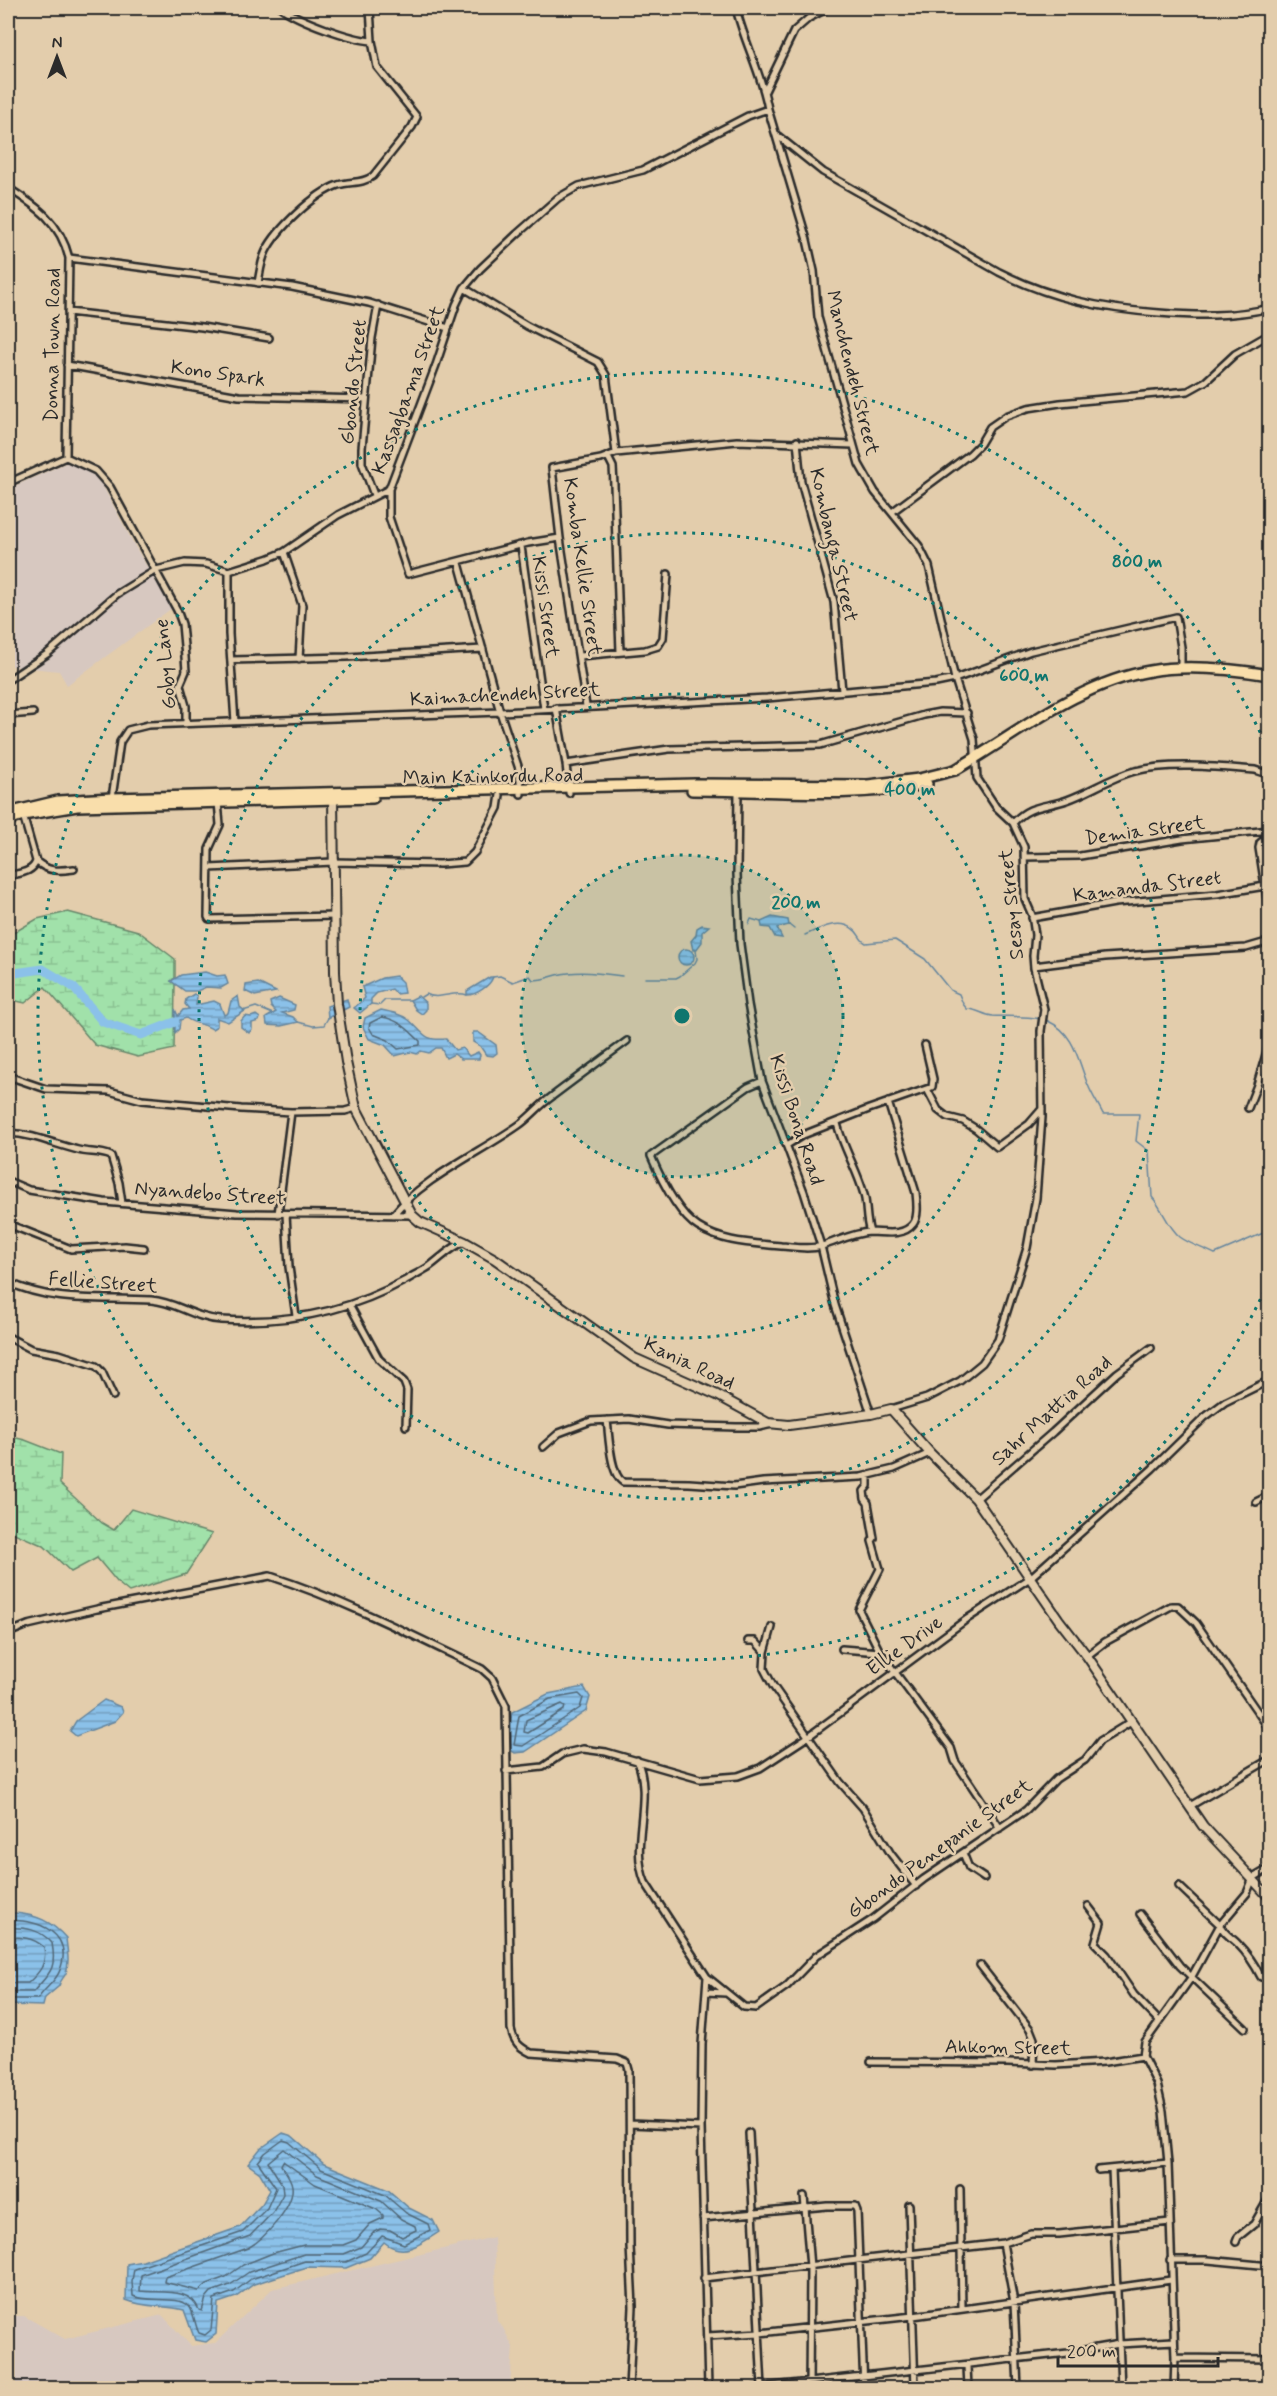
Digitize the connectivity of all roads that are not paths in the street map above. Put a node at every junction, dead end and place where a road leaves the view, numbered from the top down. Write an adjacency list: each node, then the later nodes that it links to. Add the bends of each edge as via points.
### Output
1 (282, 8): 5 (street, via 319,26)
2 (370, 8): 5 (street)
3 (736, 8): 6 (street, Manchendeh Street)
4 (828, 8): 6 (street, via 794,31)
5 (372, 41): 11 (street, via 377,67 417,117 374,176 364,182 331,188 279,232 266,252)
6 (765, 91): 7 (street, Manchendeh Street)
7 (768, 109): 8 (street, Manchendeh Street); 12 (street, Kassagbama Street, via 643,170 579,186 558,198)
8 (777, 135): 14 (street, via 823,172 1007,276 1054,296 1109,308 1193,316); 22 (street, Manchendeh Street, via 807,240 818,317)
9 (8, 188): 10 (street, Donna Town Road, via 40,208 65,242)
10 (69, 258): 11 (street); 15 (street, Donna Town Road)
11 (258, 283): 13 (street)
12 (464, 288): 16 (street, Kassagbama Street); 23 (street, via 598,362 606,375)
13 (378, 305): 16 (street); 20 (street, Gbondo Street)
14 (1269, 308)
15 (68, 312): 18 (street); 19 (street, Donna Town Road)
16 (448, 328): 27 (street, Kassagbama Street)
17 (1269, 334): 29 (street, via 1188,390 1043,404 1006,416 990,427 970,454)
18 (269, 338)
19 (67, 365): 20 (street, Kono Spark, via 239,396); 24 (street, Donna Town Road)
20 (366, 399): 28 (street, Gbondo Street, via 362,456)
21 (797, 441): 22 (street); 23 (street, via 737,441); 46 (street, Kombanga Street, via 801,482 834,602)
22 (853, 445): 29 (street, Manchendeh Street, via 864,474)
23 (616, 453): 25 (street)
24 (66, 457): 26 (street); 34 (street, Goby Lane, via 102,476)
25 (608, 457): 30 (street, Komba Kellie Street, via 552,468); 38 (street, via 613,467)
26 (8, 483)
27 (389, 489): 28 (street); 33 (street, Kassagbama Street, via 389,517 408,574)
28 (374, 495): 32 (street)
29 (892, 512): 44 (street, Manchendeh Street, via 919,546 929,566)
30 (560, 538): 31 (street); 39 (street, Komba Kellie Street)
31 (521, 546): 33 (street); 48 (street, Kissi Street)
32 (285, 552): 35 (street); 40 (street, via 302,605)
33 (459, 563): 37 (street)
34 (156, 570): 35 (street, via 186,563); 45 (street, via 117,594 47,654); 55 (street, Goby Lane, via 182,624 186,671 180,685)
35 (229, 571): 41 (street)
36 (668, 574): 38 (street, via 661,642 645,650)
37 (483, 649): 40 (street); 50 (street)
38 (620, 652): 39 (street)
39 (580, 656): 47 (street, Komba Kellie Street)
40 (299, 659): 41 (street)
41 (231, 660): 54 (street)
42 (1181, 669): 43 (main road); 44 (street, Kaimachendeh Street, via 1176,617 1031,651); 56 (main road, via 1143,672 1091,690)
43 (1269, 675)
44 (955, 679): 46 (street, Kaimachendeh Street); 52 (street, Manchendeh Street)
45 (8, 680)
46 (842, 691): 47 (street, Kaimachendeh Street)
47 (586, 706): 49 (street, Kaimachendeh Street)
48 (544, 708): 49 (street, Kaimachendeh Street); 50 (street, Kaimachendeh Street)
49 (556, 708): 57 (street)
50 (500, 712): 54 (street, Kaimachendeh Street); 63 (street, via 519,769)
51 (33, 713): 53 (street)
52 (967, 713): 56 (street, Manchendeh Street); 57 (street, via 924,715 820,745 669,749)
53 (8, 715)
54 (235, 722): 55 (street, Kaimachendeh Street)
55 (186, 724): 70 (street, Kaimachendeh Street, via 137,727 124,734)
56 (978, 759): 60 (main road, via 935,777 851,789); 74 (street, Sesay Street, via 977,778 996,807)
57 (566, 764): 61 (street)
58 (1267, 774): 74 (street, via 1168,765 1151,768 1025,811)
59 (695, 787): 60 (main road); 61 (main road); 62 (main road)
60 (752, 787): 62 (main road)
61 (569, 790): 63 (main road)
62 (738, 790): 92 (street, Kissi Bona Road, via 740,944)
63 (521, 791): 64 (main road); 65 (main road, Main Kainkordu Road)
64 (445, 793): 65 (main road, Main Kainkordu Road); 66 (main road)
65 (500, 795): 78 (street, via 498,808 475,852 465,862)
66 (333, 796): 68 (main road); 78 (main road)
67 (8, 797): 73 (street)
68 (255, 797): 69 (main road); 71 (main road)
69 (166, 800): 70 (main road); 71 (main road)
70 (112, 802): 72 (main road); 73 (main road, via 58,801)
71 (218, 802): 79 (street, via 220,825 211,843)
72 (23, 815): 73 (main road); 77 (street)
73 (9, 816)
74 (1013, 823): 76 (street, Sesay Street)
75 (1269, 833): 76 (street, Demia Street, via 1172,841 1090,854); 82 (street, via 1259,848)
76 (1024, 857): 84 (street, Sesay Street, via 1025,899)
77 (36, 861): 80 (street, via 50,870); 81 (street, via 32,870)
78 (333, 862): 79 (street); 83 (main road)
79 (209, 868): 83 (street, via 210,919)
80 (74, 869)
81 (8, 876)
82 (1265, 886): 84 (street, Kamanda Street, via 1114,903); 85 (street)
83 (335, 916): 95 (main road, via 338,1014)
84 (1032, 918): 87 (street, Sesay Street)
85 (1269, 918)
86 (1269, 941): 87 (street, via 1245,948)
87 (1034, 966): 97 (street, Sesay Street, via 1044,1009)
88 (627, 1041): 103 (street, via 520,1124)
89 (1269, 1041): 96 (street)
90 (925, 1045): 93 (street, via 934,1084)
91 (8, 1076): 98 (street, via 46,1089 97,1090 142,1100)
92 (762, 1081): 101 (street, Kissi Bona Road); 112 (street, via 651,1156 683,1214 703,1230 751,1245)
93 (927, 1089): 94 (street); 97 (street, via 938,1110 976,1129 997,1147 1029,1124)
94 (888, 1102): 99 (street); 110 (street, via 916,1193 915,1221 892,1233)
95 (356, 1108): 98 (street); 103 (main road)
96 (1248, 1108)
97 (1042, 1109): 121 (street, Sesay Street, via 1036,1198 1021,1269 998,1340 982,1363 960,1381 927,1398)
98 (291, 1112): 105 (street)
99 (837, 1123): 101 (street); 110 (street, via 865,1198)
100 (8, 1133): 104 (street, via 111,1156)
101 (787, 1145): 112 (street, Kissi Bona Road)
102 (8, 1182): 104 (street, Nyandebo Street, via 41,1192)
103 (405, 1201): 107 (street); 108 (main road)
104 (122, 1203): 105 (street, Nyandebo Street)
105 (278, 1214): 106 (street, Nyandebo Street)
106 (286, 1214): 107 (street, Nyandebo Street); 116 (street)
107 (393, 1215): 108 (street, Nyandebo Street)
108 (412, 1215): 111 (main road, Kania Road)
109 (8, 1224): 113 (street, via 71,1249 124,1245)
110 (870, 1232): 112 (street)
111 (465, 1242): 115 (street, Fellie Street, via 401,1283); 124 (main road, Kania Road, via 520,1276 634,1358)
112 (821, 1246): 122 (street, Kissi Bona Road, via 835,1305)
113 (144, 1248)
114 (8, 1282): 116 (street, Fellie Street, via 51,1296 158,1301 205,1319)
115 (350, 1306): 116 (street, Fellie Street); 125 (street, via 379,1359 404,1382)
116 (296, 1316)
117 (8, 1336): 120 (street, via 31,1349 96,1366)
118 (1151, 1348): 130 (street, Sahr Mattia Road, via 1117,1373)
119 (1269, 1380): 132 (street, Ellie Drive, via 1205,1417)
120 (113, 1396)
121 (891, 1409): 122 (main road, Kania Road); 127 (main road)
122 (871, 1414): 124 (main road, Kania Road)
123 (607, 1420): 124 (street, via 736,1427); 126 (street, via 568,1428); 128 (street, via 615,1473 623,1482 734,1486)
124 (774, 1424)
125 (406, 1426)
126 (543, 1447)
127 (930, 1453): 128 (street); 130 (main road)
128 (868, 1476): 138 (street, via 865,1499 880,1569 859,1610)
129 (1269, 1495): 131 (street)
130 (976, 1499): 132 (main road)
131 (1256, 1502)
132 (1030, 1578): 139 (main road); 140 (street, Ellie Drive)
133 (772, 1627): 137 (street)
134 (8, 1633): 146 (street, via 97,1609 270,1576 395,1627 483,1669 496,1684 506,1706)
135 (748, 1641): 137 (street, via 756,1641)
136 (842, 1649): 138 (street)
137 (765, 1652): 143 (street, via 764,1669)
138 (880, 1652): 140 (street)
139 (1087, 1656): 141 (main road); 142 (street, via 1105,1642 1178,1605 1196,1623)
140 (894, 1672): 143 (street, Ellie Drive); 148 (street, via 951,1748 955,1761)
141 (1131, 1722): 147 (main road); 148 (street, Gbondo Penepanie Street, via 1100,1740 1085,1760 1056,1779 1026,1810)
142 (1269, 1730)
143 (809, 1736): 145 (street, Ellie Drive, via 760,1768 728,1778 700,1779); 153 (street)
144 (1269, 1759): 147 (street)
145 (637, 1760): 146 (street, Ellie Drive, via 584,1749 562,1754 543,1767); 162 (street, via 643,1791 639,1853 642,1875)
146 (506, 1771): 172 (street, via 514,2041 531,2053 617,2058 627,2063)
147 (1190, 1806): 152 (main road, via 1226,1853)
148 (1000, 1828): 149 (street, Gbondo Penepanie Street)
149 (963, 1853): 151 (street, via 969,1868); 153 (street, Gbondo Penepanie Street)
150 (1269, 1868): 152 (street)
151 (984, 1878)
152 (1253, 1878): 155 (main road); 156 (street)
153 (916, 1886): 166 (street, Gbondo Penepanie Street, via 816,1956 787,1986 756,2008 736,2002)
154 (1179, 1886): 160 (street)
155 (1260, 1888): 156 (street); 157 (main road)
156 (1246, 1893): 160 (street)
157 (1269, 1898)
158 (1088, 1906): 167 (street, via 1101,1923 1095,1943)
159 (1140, 1914): 164 (street)
160 (1220, 1925): 163 (street); 164 (street)
161 (980, 1965): 171 (street, via 1030,2029 1034,2039)
162 (707, 1977): 165 (street); 166 (street)
163 (1261, 1977)
164 (1191, 1978): 167 (street); 168 (street)
165 (706, 1992): 166 (street); 173 (street)
166 (726, 1993)
167 (1159, 2021): 169 (street, via 1145,2042)
168 (1245, 2028)
169 (1143, 2056): 171 (street, Ahkom Street); 175 (street, via 1157,2084)
170 (871, 2062): 171 (street, Ahkom Street)
171 (1033, 2065)
172 (630, 2124): 173 (street); 215 (street, via 633,2307)
173 (701, 2127): 184 (street)
174 (749, 2133): 183 (street)
175 (1168, 2163): 176 (street); 185 (street)
176 (1112, 2169): 177 (street); 186 (street)
177 (1098, 2170)
178 (960, 2188): 189 (street)
179 (804, 2196): 182 (street)
180 (1269, 2196): 187 (street, via 1254,2224)
181 (909, 2205): 190 (street)
182 (805, 2209): 183 (street); 192 (street, via 855,2206); 194 (street)
183 (754, 2213): 184 (street); 195 (street)
184 (703, 2218): 196 (street)
185 (1170, 2222): 186 (street); 191 (street)
186 (1114, 2228): 188 (street, via 1031,2234); 198 (street)
187 (1236, 2242)
188 (1003, 2243): 189 (street); 199 (street)
189 (962, 2248): 190 (street); 200 (street)
190 (910, 2255): 192 (street); 201 (street)
191 (1170, 2260): 193 (street); 197 (street)
192 (858, 2261): 194 (street); 202 (street)
193 (1269, 2266)
194 (810, 2267): 195 (street); 203 (street)
195 (758, 2273): 196 (street); 204 (street)
196 (704, 2278): 205 (street)
197 (1171, 2280): 198 (street); 206 (street)
198 (1118, 2289): 199 (street); 207 (street)
199 (1014, 2302): 200 (street); 210 (street)
200 (962, 2308): 201 (street)
201 (913, 2316): 202 (street); 212 (street)
202 (861, 2321): 203 (street); 213 (street)
203 (811, 2325): 204 (street); 214 (street)
204 (760, 2332): 205 (street); 218 (street)
205 (707, 2336): 216 (street)
206 (1174, 2342): 207 (street); 208 (street)
207 (1119, 2344): 210 (street); 223 (street)
208 (1175, 2358): 209 (street); 224 (street)
209 (1269, 2359)
210 (1016, 2360): 211 (street); 222 (street)
211 (967, 2366): 212 (street); 221 (street)
212 (914, 2372): 213 (street); 220 (street)
213 (863, 2377): 214 (street); 219 (street)
214 (809, 2385): 218 (street)
215 (629, 2388)
216 (708, 2388)
217 (755, 2388): 218 (street)
218 (760, 2388)
219 (864, 2388)
220 (915, 2388)
221 (968, 2388)
222 (1018, 2388)
223 (1121, 2388)
224 (1174, 2388)

